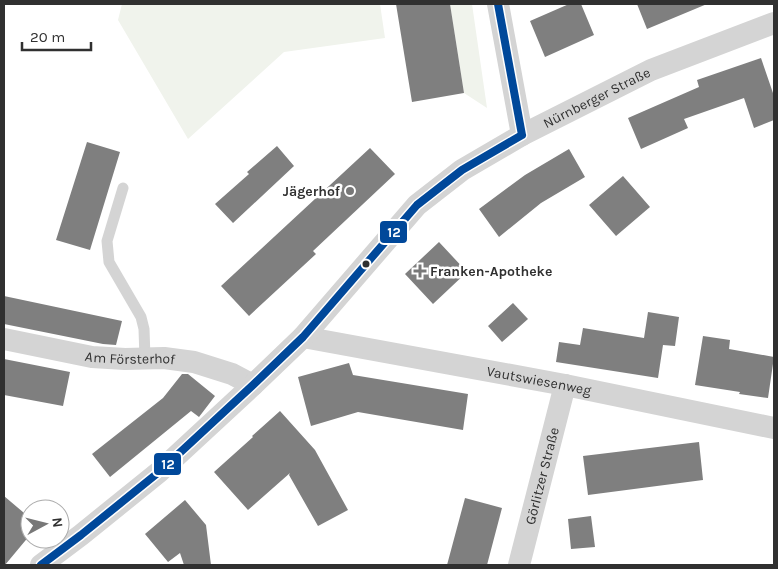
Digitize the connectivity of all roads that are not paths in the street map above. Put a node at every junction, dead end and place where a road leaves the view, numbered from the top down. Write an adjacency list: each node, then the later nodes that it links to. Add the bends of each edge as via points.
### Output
1 (498, 4): 3 (street)
2 (774, 23): 3 (street, Nürnberger Straße, via 650,70)
3 (522, 135): 5 (street, Nürnberger Straße, via 462,170 417,205)
4 (123, 188): 7 (lane, via 108,241 109,262 142,317)
5 (303, 337): 8 (street, Nürnberger Straße); 9 (street, Vautswiesenweg)
6 (4, 339): 7 (street, Am Försterhof, via 92,357)
7 (145, 358): 8 (street, Am Försterhof, via 194,362 232,374)
8 (253, 385): 11 (street, Nürnberger Straße, via 159,472)
9 (565, 385): 10 (street, Vautswiesenweg); 12 (street, Görlitzer Straße)
10 (774, 428)
11 (41, 565)
12 (519, 565)

